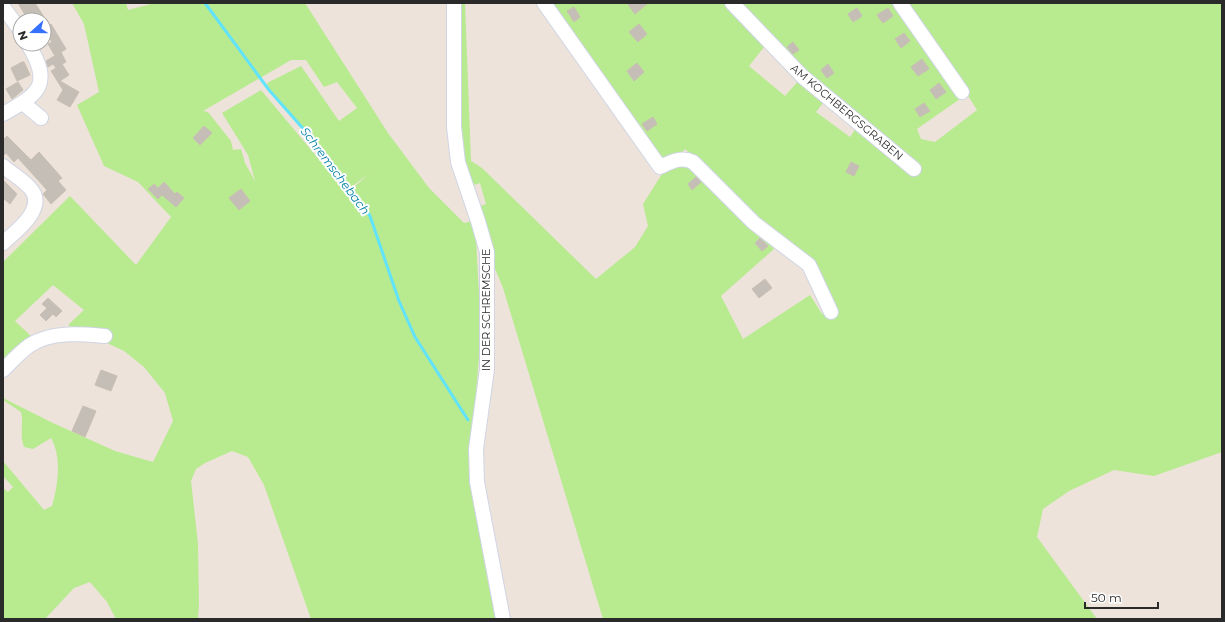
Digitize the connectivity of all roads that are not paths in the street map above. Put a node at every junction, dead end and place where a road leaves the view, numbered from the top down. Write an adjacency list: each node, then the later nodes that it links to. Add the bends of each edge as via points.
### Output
1 (454, 3): 18 (street, IN DER SCHREMSCHE, via 456,148 458,162 487,252 487,369 476,449 477,482)
2 (544, 3): 15 (street, via 660,167 680,159 693,162 754,223 808,266)
3 (732, 3): 13 (street, AM KOCHBERGSGRABEN, via 803,77)
4 (900, 3): 8 (street)
5 (3, 7): 6 (street)
6 (12, 19)
7 (33, 52): 9 (street, via 40,64 40,77 34,94)
8 (962, 92)
9 (23, 103): 10 (street); 11 (street)
10 (3, 114)
11 (41, 118)
12 (3, 166): 14 (street, via 30,188 35,204 27,219)
13 (914, 169)
14 (3, 243)
15 (831, 312)
16 (105, 336): 17 (street, via 76,333 50,337 30,345)
17 (3, 370)
18 (503, 619)

